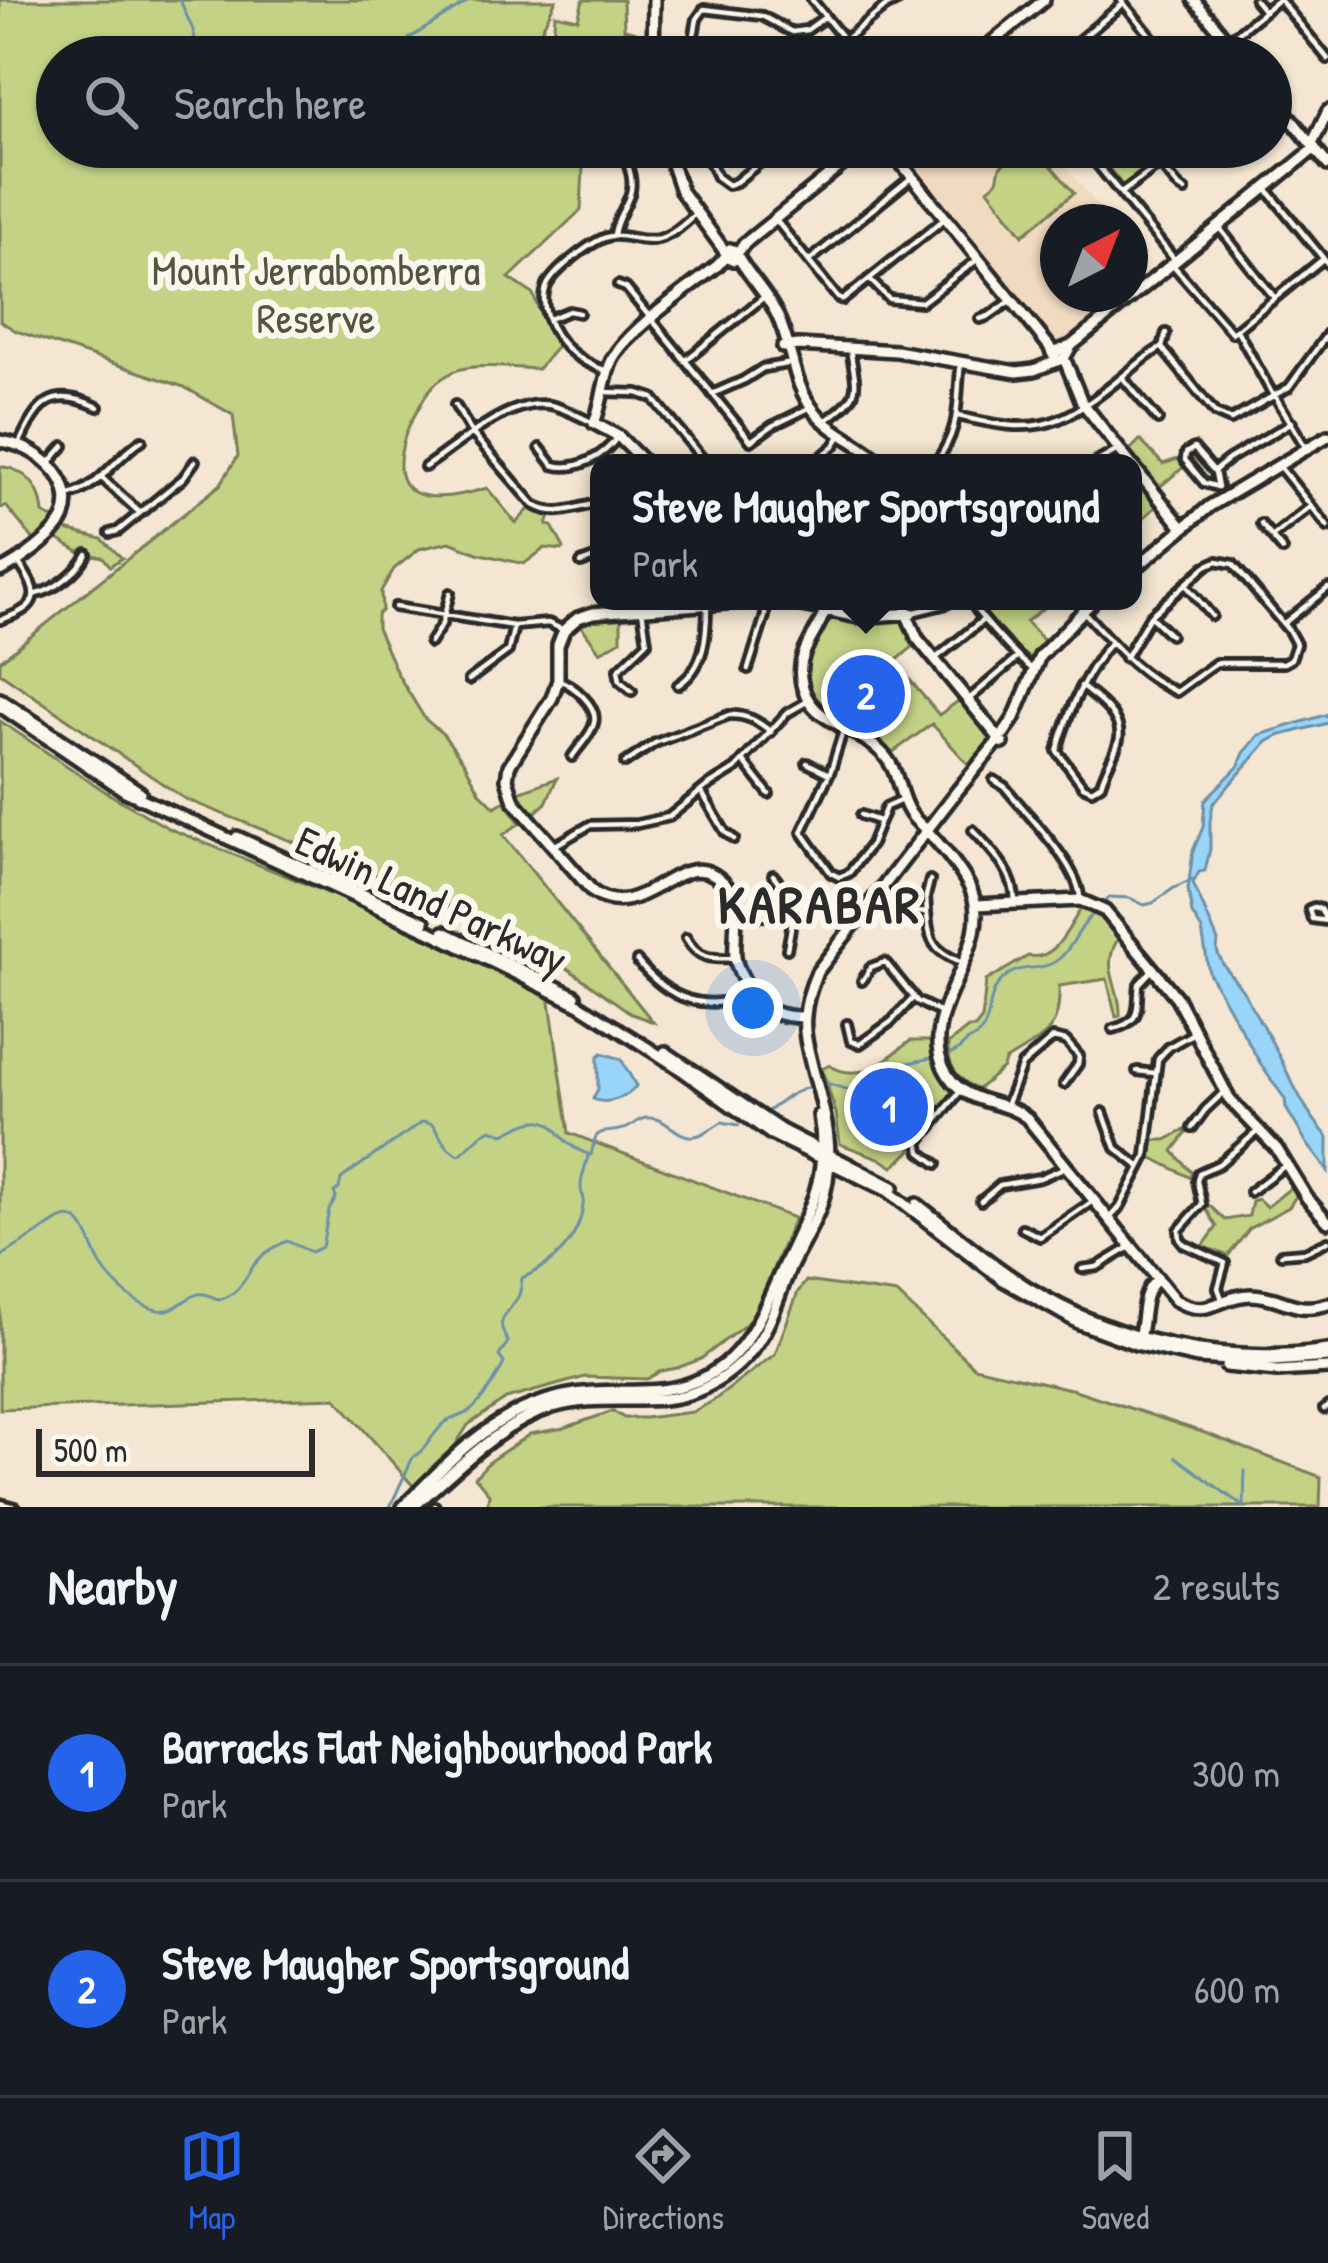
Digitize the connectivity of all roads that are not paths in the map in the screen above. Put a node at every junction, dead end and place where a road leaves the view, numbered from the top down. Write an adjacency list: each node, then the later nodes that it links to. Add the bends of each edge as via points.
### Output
1 (654, 0): 11 (street)
2 (812, 0): 10 (street)
3 (899, 0): 14 (street)
4 (1044, 0): 15 (street)
5 (1195, 0): 18 (street)
6 (1256, 0): 9 (street)
7 (1279, 0): 9 (street); 20 (street)
8 (1123, 2): 16 (street); 17 (street)
9 (1264, 11): 19 (street)
10 (825, 16): 12 (street, via 793,32 762,16 704,9); 13 (street)
11 (653, 36)
12 (694, 36)
13 (841, 36)
14 (849, 36)
15 (1000, 36)
16 (1083, 36)
17 (1151, 36)
18 (1224, 36)
19 (1234, 36)
20 (1328, 59)
21 (1328, 112): 23 (street)
22 (1292, 120): 23 (street)
23 (1313, 146): 24 (street); 25 (street)
24 (1292, 164)
25 (1328, 164)
26 (628, 168): 44 (street, via 630,196)
27 (675, 168): 40 (street)
28 (713, 168): 29 (street, via 727,185)
29 (753, 168)
30 (837, 168): 42 (street)
31 (905, 168): 36 (street)
32 (1100, 168): 39 (street)
33 (1152, 168): 39 (street)
34 (1163, 168): 38 (street)
35 (1287, 168): 37 (street)
36 (912, 177): 41 (street); 47 (street)
37 (1265, 187): 43 (street); 49 (street)
38 (1185, 191)
39 (1120, 193): 48 (street)
40 (697, 212): 44 (street, via 652,240); 45 (street)
41 (945, 218): 46 (street); 50 (street)
42 (775, 219): 45 (street); 47 (street)
43 (1218, 226): 48 (street); 53 (street)
44 (614, 235): 56 (street, via 551,278 544,293)
45 (733, 253): 52 (street); 58 (street)
46 (978, 259): 50 (street, via 922,302 889,299); 54 (street)
47 (809, 261): 50 (street, via 843,300)
48 (1174, 262): 59 (street); 65 (street)
49 (1326, 262): 53 (street)
50 (870, 280)
51 (618, 285): 58 (street)
52 (765, 297): 62 (street); 67 (street)
53 (1275, 298): 59 (street)
54 (1012, 300): 57 (street); 65 (street)
55 (579, 313): 56 (street)
56 (549, 319): 69 (street, via 568,350)
57 (980, 319)
58 (650, 320): 67 (street); 69 (street, via 620,346)
59 (1235, 332): 73 (street)
60 (1166, 333): 63 (street)
61 (1328, 333): 73 (street, via 1294,382)
62 (786, 346): 64 (street); 68 (street); 77 (street)
63 (1162, 347): 70 (street); 73 (street, via 1226,420)
64 (850, 348): 66 (street); 80 (street, via 855,394)
65 (1059, 356): 66 (street, via 1017,371); 76 (street)
66 (961, 361): 78 (street)
67 (685, 362): 72 (street)
68 (787, 364): 72 (street); 77 (street)
69 (608, 371): 71 (street)
70 (1122, 377): 76 (street); 79 (street)
71 (604, 392): 82 (street); 96 (street, via 653,398)
72 (712, 394): 77 (street, via 751,441)
73 (1274, 396): 81 (street)
74 (455, 406): 83 (street)
75 (98, 407): 89 (street, via 72,397 47,402)
76 (1085, 407): 78 (street, via 1020,428); 92 (street)
77 (809, 409): 80 (street); 86 (street)
78 (958, 416): 99 (street)
79 (1158, 420)
80 (824, 422): 86 (street)
81 (1292, 422): 93 (street); 107 (street)
82 (593, 424): 83 (street, via 539,404); 85 (street)
83 (472, 433): 106 (street); 113 (street, via 539,508)
84 (1328, 434): 93 (street)
85 (618, 436): 94 (street); 95 (street)
86 (841, 436): 97 (street); 98 (street)
87 (142, 440): 110 (street)
88 (0, 441): 89 (street)
89 (19, 443): 104 (street)
90 (64, 446): 104 (street)
91 (540, 448): 102 (street, via 565,468)
92 (1119, 448): 100 (street); 101 (street)
93 (1303, 448): 105 (street); 108 (street)
94 (602, 454)
95 (636, 454)
96 (699, 454)
97 (823, 454)
98 (866, 454)
99 (943, 454)
100 (1109, 454)
101 (1124, 454)
102 (590, 459)
103 (195, 461): 116 (street)
104 (49, 463): 112 (street)
105 (1279, 466): 108 (street); 111 (street); 114 (street)
106 (425, 467)
107 (1215, 471): 111 (street); 111 (street, via 1197,449 1185,454)
108 (1258, 472): 111 (street)
109 (1142, 477): 119 (street)
110 (101, 478): 112 (street); 116 (street)
111 (1221, 493): 119 (street)
112 (66, 496): 127 (street, via 57,529)
113 (590, 505)
114 (1311, 506): 117 (street); 122 (street)
115 (1328, 509): 117 (street)
116 (140, 512): 121 (street)
117 (1320, 517): 120 (street)
118 (1262, 524): 122 (street)
119 (1182, 527): 126 (street)
120 (1328, 527)
121 (110, 533)
122 (1272, 537): 123 (street)
123 (1283, 550)
124 (87, 554): 133 (street)
125 (590, 559): 128 (street)
126 (1142, 560)
127 (18, 562): 129 (street); 133 (street)
128 (580, 563)
129 (0, 571)
130 (1186, 585): 146 (street); 147 (street); 150 (street, via 1212,562 1233,564)
131 (1328, 588): 150 (street)
132 (450, 593): 145 (street)
133 (36, 594): 148 (street)
134 (395, 607): 145 (street)
135 (602, 610): 152 (street)
136 (642, 610): 165 (street, via 647,643 618,670)
137 (707, 610): 163 (street, via 696,669)
138 (765, 610): 160 (street)
139 (825, 610): 140 (street); 167 (street, via 801,661)
140 (892, 610)
141 (909, 610): 157 (street)
142 (976, 610): 149 (street)
143 (1088, 610): 144 (street)
144 (1085, 613): 154 (street); 159 (street)
145 (445, 614): 151 (street); 155 (street)
146 (1150, 616): 153 (street); 158 (street)
147 (1212, 616)
148 (0, 620)
149 (982, 620): 156 (street); 157 (street)
150 (1283, 624): 158 (street, via 1296,644 1291,659 1216,663 1176,692)
151 (514, 626): 152 (street); 161 (street, via 508,651)
152 (564, 630): 162 (street)
153 (1170, 635)
154 (1111, 642): 158 (street); 164 (street)
155 (430, 643)
156 (1018, 657): 159 (street); 166 (street)
157 (936, 658): 166 (street)
158 (1125, 658)
159 (1035, 668): 171 (street)
160 (748, 669)
161 (469, 680)
162 (558, 680): 172 (street, via 574,686 596,718); 186 (street, via 507,773 514,801)
163 (678, 686)
164 (1081, 686): 164 (street, via 1057,752 1092,790 1120,736 1118,721)
165 (632, 692)
166 (970, 699): 171 (street)
167 (808, 700): 169 (street); 170 (street)
168 (0, 703): 219 (street, Edwin Land Parkway, via 125,791 580,1005 771,1134)
169 (844, 729): 176 (street); 180 (street, via 887,758)
170 (771, 732): 173 (street); 174 (street, via 729,716 655,743)
171 (1003, 739): 184 (street)
172 (572, 757)
173 (744, 762): 178 (street); 179 (street)
174 (626, 763)
175 (807, 763): 176 (street)
176 (830, 774): 182 (street, via 802,832 831,873 849,873)
177 (994, 780): 189 (street, via 1070,867)
178 (700, 791): 185 (street); 186 (street, via 669,818 590,825)
179 (769, 794)
180 (904, 800): 182 (street, via 886,806); 184 (street)
181 (861, 814): 182 (street)
182 (879, 821)
183 (973, 830): 190 (street, via 1009,874)
184 (927, 831): 191 (street); 206 (street, via 818,972)
185 (734, 839)
186 (554, 846): 194 (street, via 604,900 627,902 702,870 728,887)
187 (773, 875): 195 (street)
188 (930, 880): 193 (street)
189 (1080, 900): 190 (street); 201 (street, via 1105,911)
190 (1015, 902): 191 (street)
191 (976, 905): 200 (street)
192 (908, 911): 193 (street)
193 (927, 913): 200 (street, via 933,944)
194 (735, 916): 195 (street); 198 (street)
195 (792, 916): 197 (street)
196 (686, 938): 198 (street, via 705,958)
197 (787, 949)
198 (736, 958): 203 (street)
199 (638, 961): 203 (street, via 662,987 691,1000 724,1003)
200 (962, 963): 205 (street)
201 (1153, 969): 208 (street, via 1139,984 1136,1017); 209 (street)
202 (862, 981): 204 (street, via 883,962)
203 (753, 994): 206 (street, via 772,1013)
204 (914, 998): 205 (street); 207 (street, via 861,1044 851,1041)
205 (943, 1013): 213 (street, via 939,1051)
206 (802, 1017): 219 (street, via 828,1126)
207 (847, 1024)
208 (1112, 1029)
209 (1194, 1033): 211 (street, via 1164,1051); 214 (street)
210 (1137, 1071): 211 (street)
211 (1155, 1072): 223 (street)
212 (1064, 1084): 215 (street, via 1079,1056 1053,1038 1024,1064)
213 (961, 1090): 215 (street); 220 (street, via 919,1142)
214 (1225, 1091): 217 (street); 218 (street)
215 (1006, 1106): 222 (street, via 1029,1120)
216 (1102, 1112): 223 (street, via 1116,1148)
217 (1192, 1128)
218 (1258, 1130): 221 (street); 235 (street, via 1199,1173 1202,1204 1178,1231 1186,1245 1225,1263)
219 (827, 1157): 237 (street, Edwin Land Parkway, via 897,1189 1024,1286); 240 (street, via 759,1322 728,1362 676,1388 588,1392 533,1405 484,1432)
220 (937, 1164)
221 (1288, 1164): 224 (street); 228 (street)
222 (1066, 1167): 225 (street, via 1007,1182); 226 (street)
223 (1140, 1167): 227 (street)
224 (1250, 1192)
225 (981, 1201)
226 (1093, 1201): 227 (street); 229 (street, via 1040,1237)
227 (1107, 1219): 231 (street)
228 (1328, 1222)
229 (1022, 1228)
230 (1328, 1240): 232 (street)
231 (1130, 1247): 233 (street); 234 (street)
232 (1281, 1254)
233 (1082, 1269)
234 (1157, 1280): 235 (street, via 1187,1306); 237 (street, via 1146,1292)
235 (1223, 1302): 236 (street, via 1248,1294 1303,1308)
236 (1328, 1304)
237 (1143, 1342): 238 (street, via 1232,1361); 239 (street, via 1148,1351 1246,1369)
238 (1328, 1353)
239 (1328, 1368)
240 (424, 1493): 243 (street); 244 (street); 245 (street)
241 (0, 1503): 242 (street)
242 (16, 1507)
243 (403, 1507)
244 (413, 1507)
245 (435, 1507)

